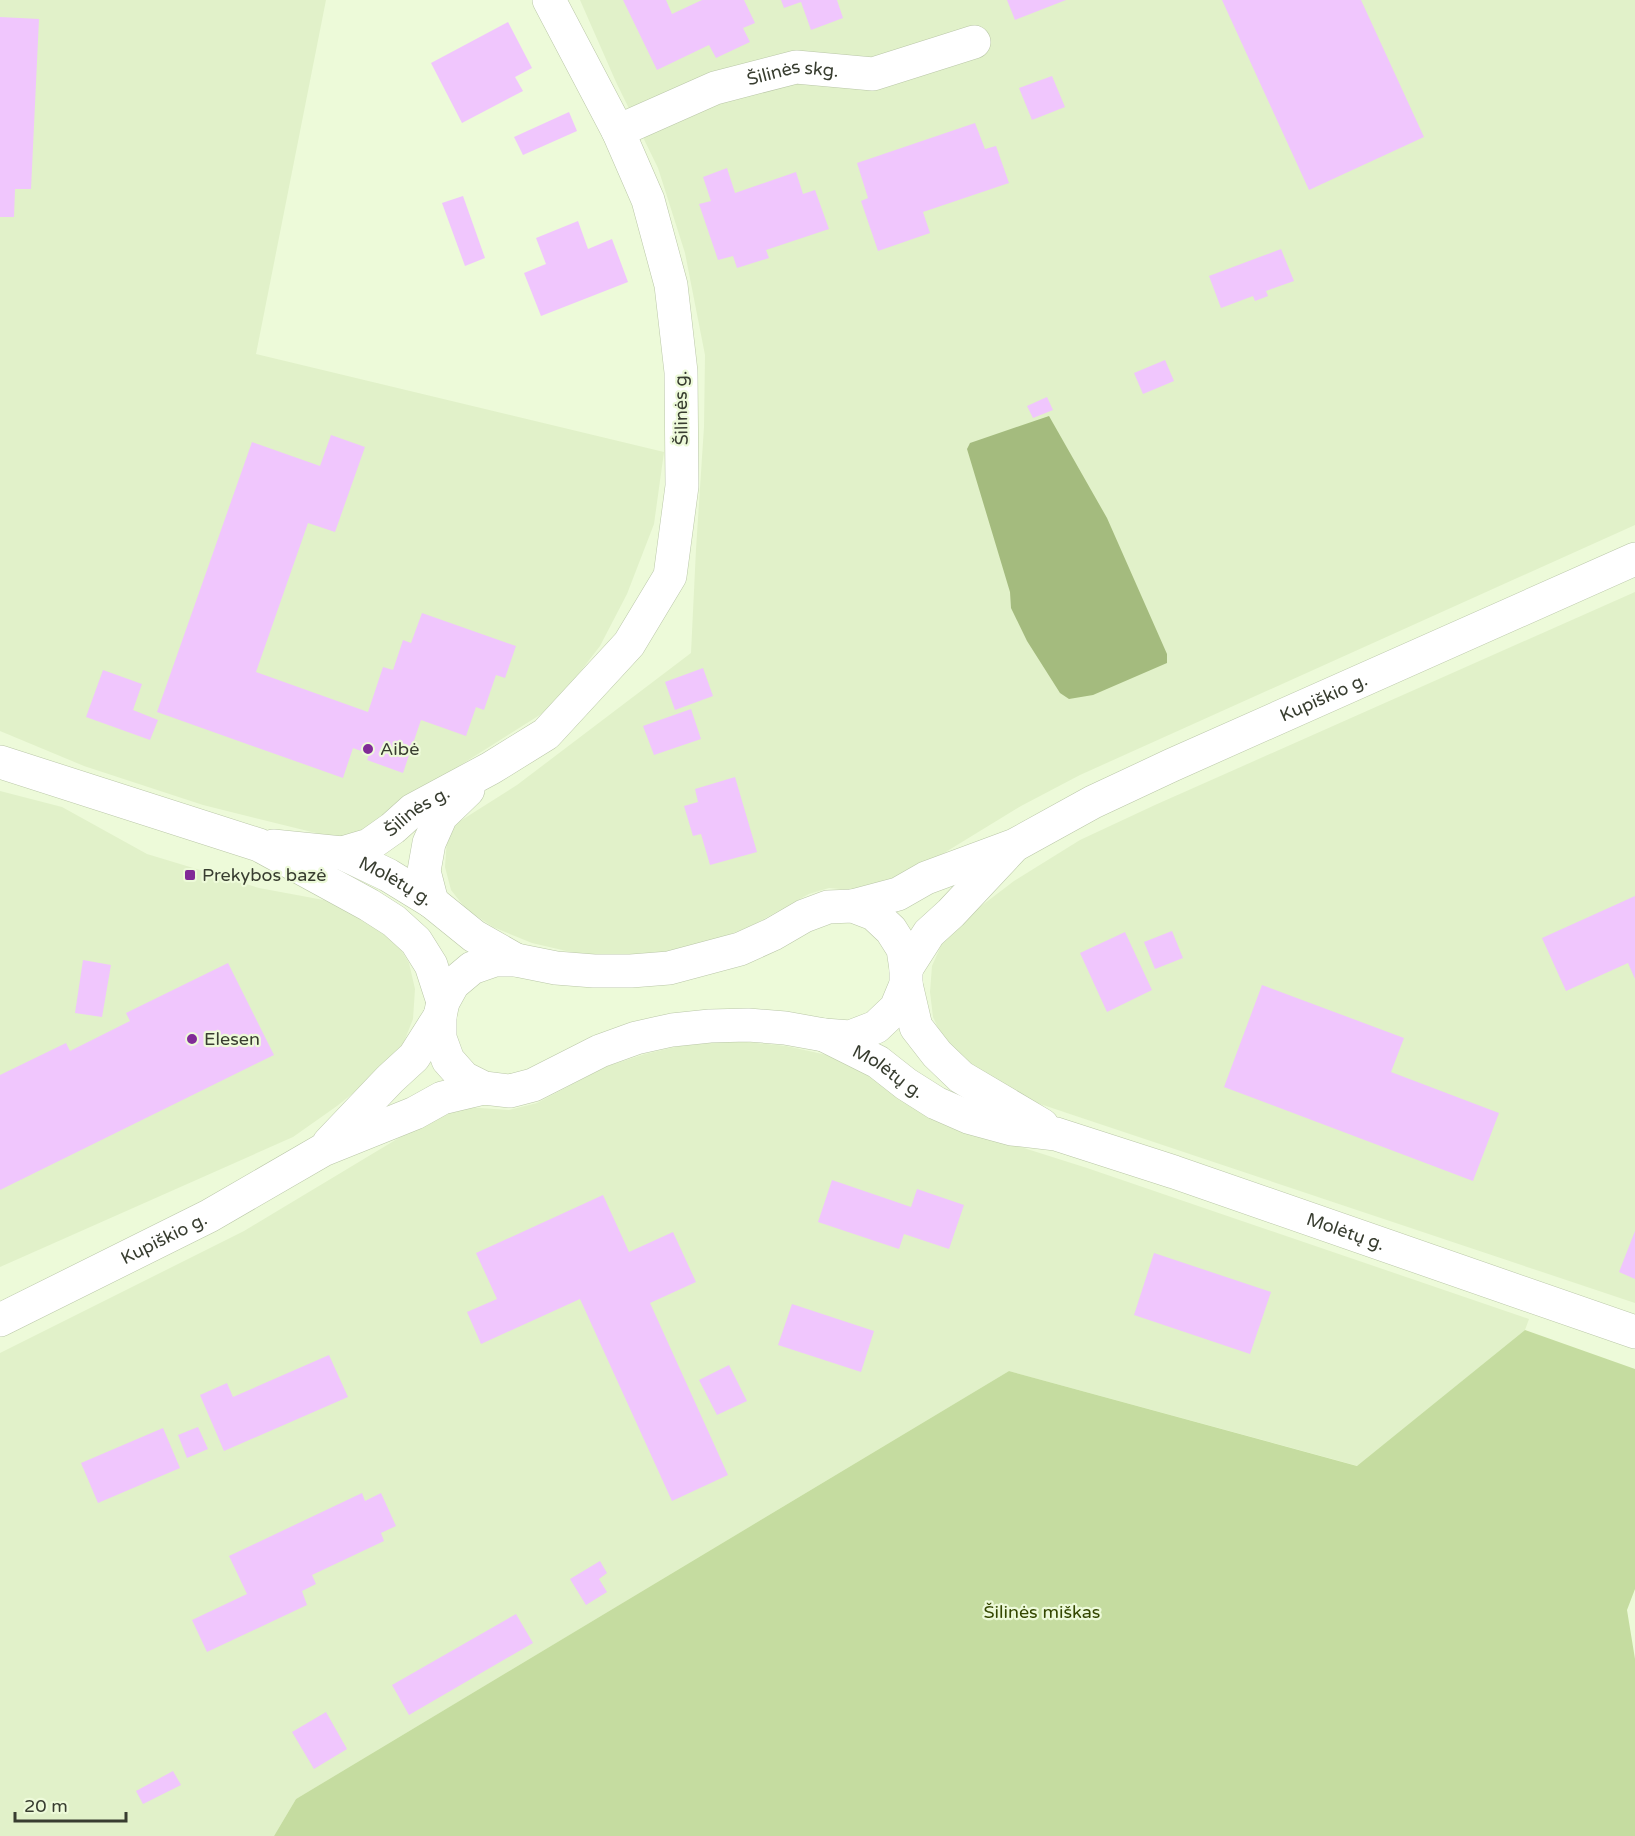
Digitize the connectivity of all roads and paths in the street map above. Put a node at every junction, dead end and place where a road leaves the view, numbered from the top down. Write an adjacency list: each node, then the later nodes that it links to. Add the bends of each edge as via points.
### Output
1 (549, 0): 3 (main road, Šilinės g.)
2 (974, 42): 3 (main road, Šilinės skg., via 873,74 796,67 715,88)
3 (618, 131): 6 (main road, Šilinės g., via 648,200 671,285 681,372 682,486 670,576 628,644 546,734)
4 (1635, 559): 8 (main road, Kupiškio g., via 1142,779)
5 (0, 762): 7 (main road, Molėtų g.)
6 (491, 768): 9 (main road, Šilinės g., via 413,810 369,845); 10 (main road, Šilinės g., via 441,816 429,843 424,871)
7 (259, 845): 9 (main road, Molėtų g.); 14 (main road, Molėtų g., via 369,904 416,940 431,965)
8 (1015, 845): 11 (main road, Kupiškio g., via 926,878 898,894); 13 (main road, Kupiškio g., via 929,933)
9 (342, 853): 10 (main road, Molėtų g.)
10 (432, 902): 12 (main road, Molėtų g., via 474,936)
11 (853, 906): 12 (main road, Kupiškio g., via 828,906 740,949 669,968 594,971); 13 (main road, Molėtų g., via 874,914 891,930 903,949)
12 (516, 960): 14 (main road, Kupiškio g., via 495,960 472,968 453,984)
13 (906, 977): 15 (main road, Kupiškio g., via 896,1008 876,1027 850,1037); 17 (main road, Molėtų g., via 916,1027 937,1054 962,1077)
14 (441, 1009): 16 (main road, Molėtų g., via 440,1038 448,1060 464,1077); 18 (main road, Kupiškio g., via 414,1057)
15 (824, 1035): 16 (main road, via 748,1025 672,1030 600,1051 533,1085 510,1091); 17 (main road, Molėtų g., via 878,1062 936,1103 968,1118)
16 (484, 1088): 18 (main road, Kupiškio g., via 442,1098)
17 (1056, 1134): 20 (main road, Molėtų g.)
18 (323, 1150): 19 (main road, Kupiškio g., via 209,1216)
19 (0, 1320)
20 (1635, 1332)

